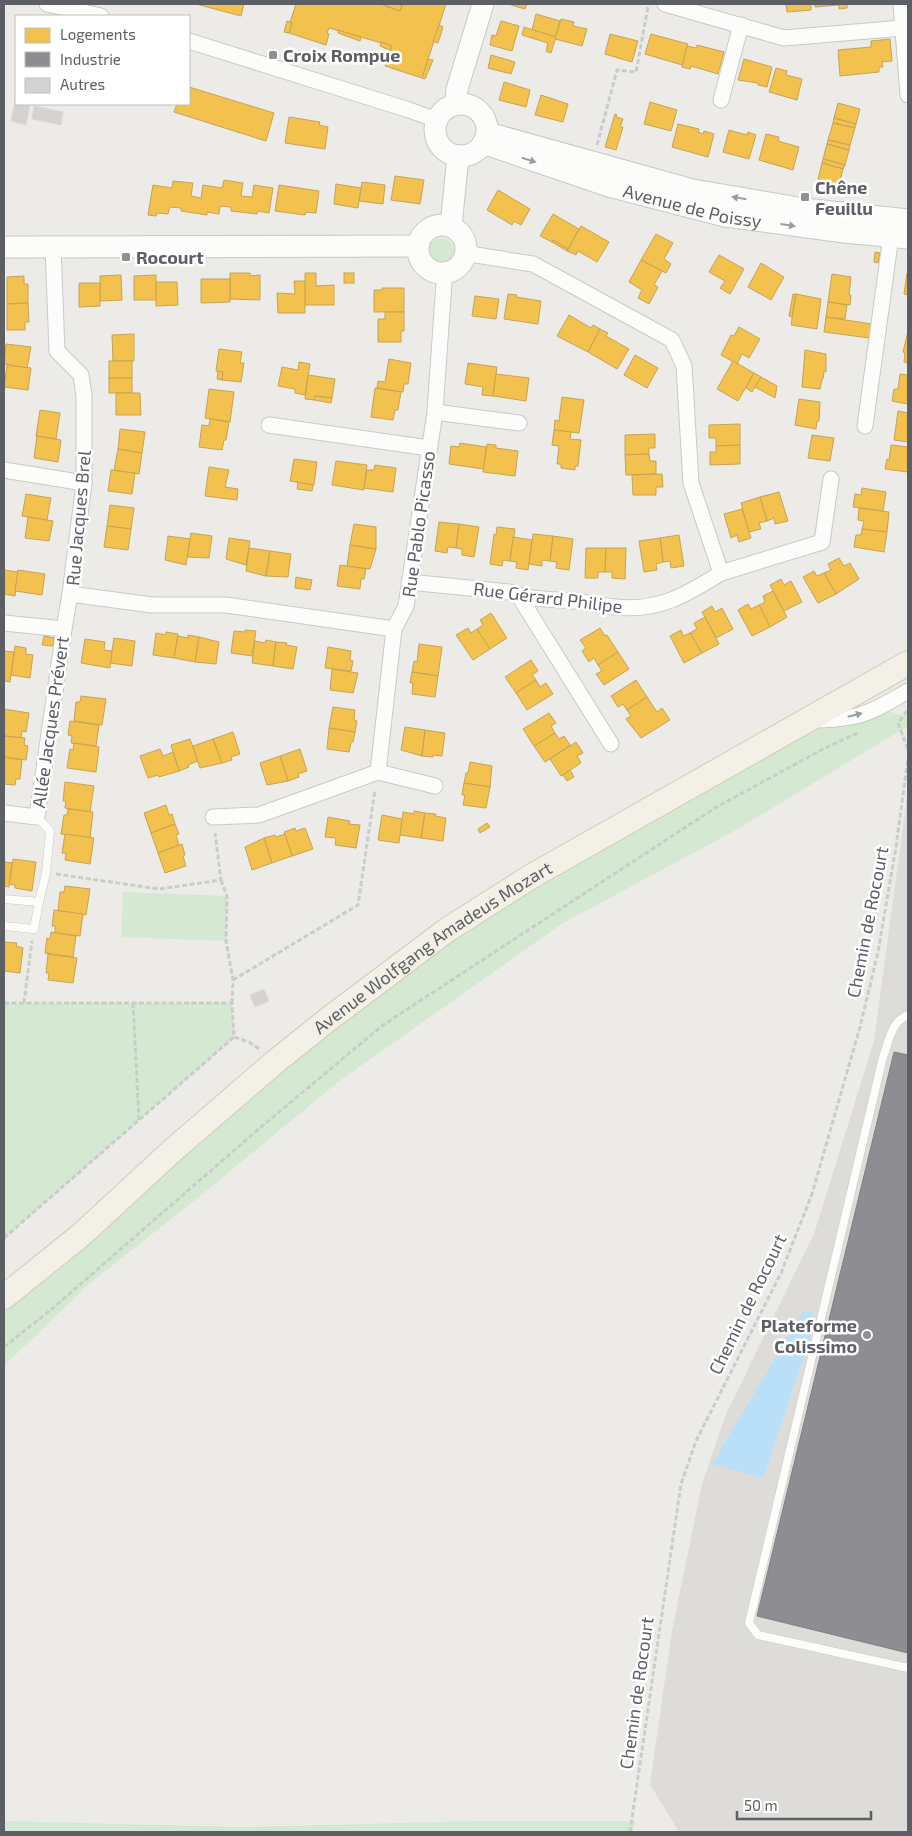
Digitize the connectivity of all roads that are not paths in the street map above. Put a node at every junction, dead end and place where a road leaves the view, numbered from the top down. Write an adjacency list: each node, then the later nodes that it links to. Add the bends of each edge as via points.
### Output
1 (47, 4): 5 (street)
2 (482, 4): 11 (street, via 457,90)
3 (665, 4): 6 (street)
4 (901, 4): 7 (street)
5 (96, 15)
6 (742, 25): 7 (street, via 784,38); 10 (street)
7 (903, 28): 9 (street)
8 (190, 41): 12 (street)
9 (908, 95)
10 (721, 100)
11 (456, 104): 12 (street, via 446,108); 13 (street, via 467,104 482,115 486,123)
12 (437, 120): 14 (street, via 436,139 449,153)
13 (485, 138): 14 (street, via 472,153); 15 (street, Avenue de Poissy, one-way to 13, via 812,210 693,190 592,162); 17 (street, Avenue de Poissy, one-way to 17, via 609,186 724,216)
14 (458, 156): 16 (street)
15 (908, 220)
16 (451, 226): 20 (street, via 461,233); 21 (street, via 442,224 426,230 420,237)
17 (900, 237): 26 (street)
18 (4, 247): 19 (street)
19 (52, 247): 21 (street, via 370,246); 30 (street, Rue Jacques Brel, via 57,351 81,374 84,396)
20 (466, 251): 22 (street, via 460,265); 31 (street, via 533,264 672,340 684,366 691,483)
21 (420, 255): 22 (street, via 429,270)
22 (447, 273): 23 (street, Rue Pablo Picasso)
23 (435, 412): 24 (street); 27 (street, Rue Pablo Picasso)
24 (519, 423)
25 (269, 424): 27 (street)
26 (865, 426)
27 (429, 448): 32 (street, Rue Pablo Picasso)
28 (4, 470): 30 (street)
29 (831, 479): 31 (street, Rue Gérard Philipe, via 822,542)
30 (84, 483): 33 (street, Rue Jacques Brel)
31 (721, 573): 34 (street, Rue Gérard Philipe, via 684,596 651,606 616,608)
32 (409, 582): 34 (street, Rue Gérard Philipe, via 509,592); 37 (street, Rue Pablo Picasso, via 406,606)
33 (70, 594): 36 (street, Allée Jacques Prévert); 37 (street, Rue Jacques Brel, via 152,605 226,605)
34 (519, 596): 41 (street)
35 (4, 622): 36 (street)
36 (64, 629): 45 (street, Allée Jacques Prévert)
37 (394, 629): 42 (street, Rue Pablo Picasso)
38 (908, 663): 40 (main road, Avenue Wolfgang Amadeus Mozart)
39 (908, 691): 40 (street, one-way to 39, via 858,716)
40 (806, 721): 51 (main road, Avenue Wolfgang Amadeus Mozart, via 532,876 454,925 275,1062 81,1235)
41 (610, 744)
42 (378, 772): 43 (street); 46 (street, via 259,815)
43 (435, 786)
44 (4, 813): 45 (street, Allée Jacques Prévert)
45 (37, 817): 48 (lane, via 50,831 46,873)
46 (213, 817)
47 (4, 898): 48 (lane)
48 (38, 902): 49 (lane, via 34,929)
49 (4, 926)
50 (908, 1014): 52 (lane, via 894,1025 884,1057 749,1623 758,1635)
51 (4, 1297)
52 (908, 1668)

